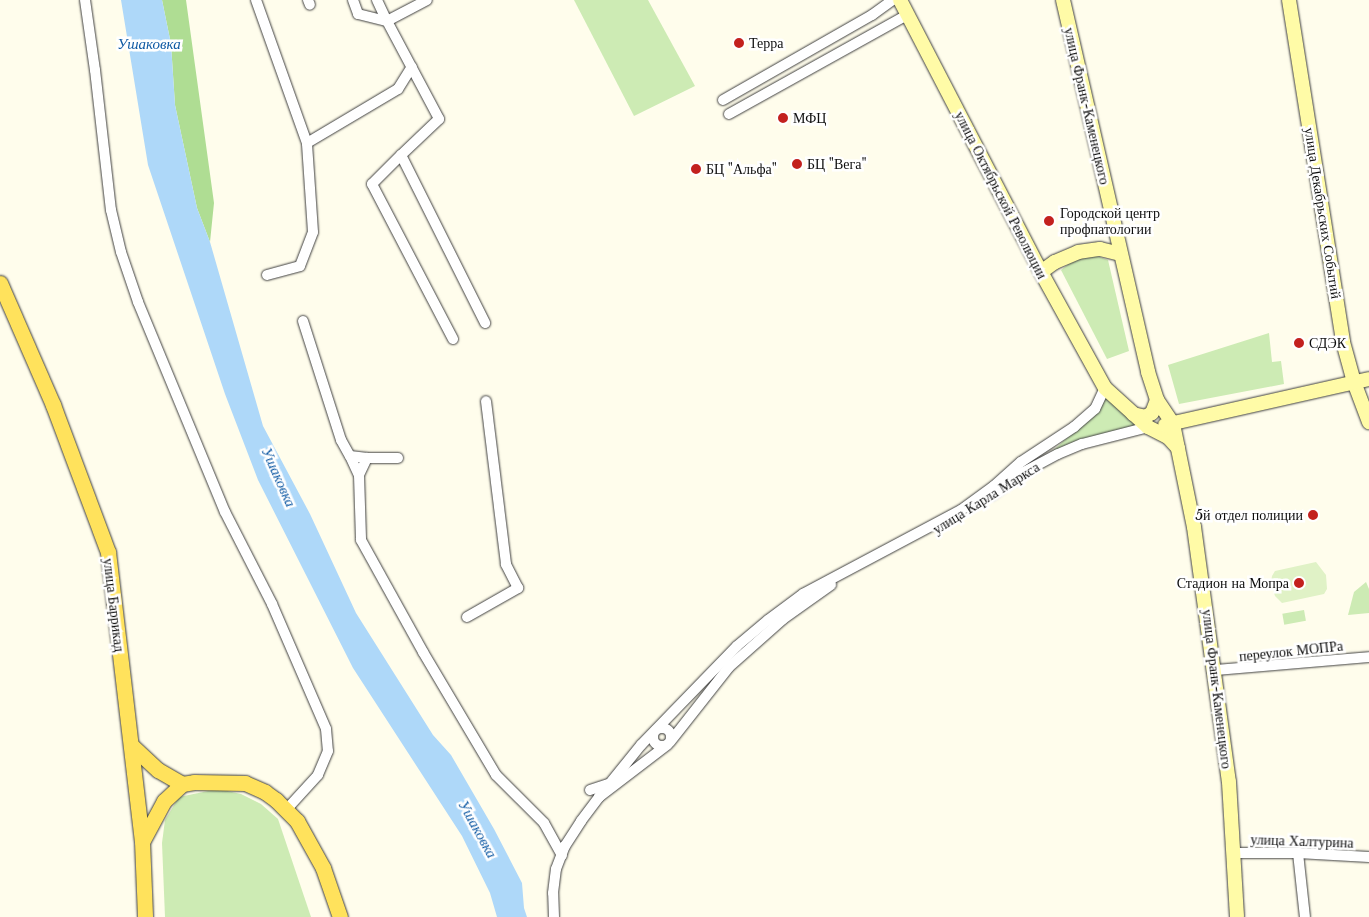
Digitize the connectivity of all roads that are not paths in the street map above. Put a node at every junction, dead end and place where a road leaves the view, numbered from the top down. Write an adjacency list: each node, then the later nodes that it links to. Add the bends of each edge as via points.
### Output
1 (85, 0): 48 (street, via 111,210 132,285 225,512 272,604 326,729 328,751 318,775)
2 (256, 0): 15 (street)
3 (352, 0): 11 (street, via 358,14)
4 (376, 0): 11 (street)
5 (427, 0): 11 (street)
6 (893, 0): 13 (street)
7 (900, 0): 10 (main road, улица Октябрьской Революции)
8 (1063, 0): 17 (main road, улица Франк-Каменецкого)
9 (1289, 0): 25 (main road, улица Декабрьских Событий, via 1343,342)
10 (907, 15): 14 (street); 18 (main road, улица Октябрьской Революции)
11 (387, 21): 12 (street)
12 (412, 67): 15 (street, via 398,89); 16 (street, via 439,119)
13 (723, 100)
14 (729, 114)
15 (307, 144): 19 (street, via 313,232 300,266)
16 (401, 155): 22 (street); 23 (street, via 372,184)
17 (1120, 254): 18 (main road, via 1100,249 1078,252); 27 (main road, улица Франк-Каменецкого)
18 (1041, 272): 26 (main road, улица Октябрьской Революции)
19 (267, 275)
20 (0, 283): 43 (main road, улица Баррикад, via 53,405 108,552)
21 (303, 321): 34 (street, via 341,440)
22 (485, 323)
23 (453, 339)
24 (1369, 379): 25 (main road, улица Карла Маркса)
25 (1354, 382): 30 (main road, улица Декабрьских Событий); 31 (main road, улица Карла Маркса)
26 (1105, 388): 29 (main road, улица Октябрьской Революции); 41 (street, via 1095,409 1074,427 1021,462 961,510 803,594 768,620 737,646)
27 (1157, 400): 29 (main road, via 1152,413 1145,417); 31 (main road, улица Франк-Каменецкого)
28 (486, 404): 38 (street, via 506,564 518,588)
29 (1133, 414): 32 (main road, улица Октябрьской Революции)
30 (1369, 422)
31 (1173, 424): 32 (main road, улица Карла Маркса); 33 (main road, улица Франк-Каменецкого)
32 (1148, 427): 33 (main road, улица Октябрьской Революции, via 1168,437); 42 (street, улица Карла Маркса, via 1092,441 1058,454 1024,472 954,520 830,586 783,619 729,667)
33 (1179, 449): 40 (main road, улица Франк-Каменецкого)
34 (350, 456): 35 (street); 37 (street)
35 (367, 458): 36 (street); 37 (street)
36 (398, 458)
37 (359, 475): 52 (street, via 361,540 496,776 544,823)
38 (467, 616)
39 (1369, 657): 40 (street, переулок МОПРа)
40 (1215, 670): 50 (main road, улица Франк-Каменецкого)
41 (654, 732): 42 (street, via 666,729 670,733); 45 (street)
42 (668, 743): 47 (street, улица Карла Маркса)
43 (131, 745): 44 (main road, via 158,770); 49 (main road, улица Баррикад)
44 (182, 784): 48 (main road, via 245,784 265,792); 49 (main road, via 164,801)
45 (609, 784): 46 (street); 47 (street)
46 (590, 790)
47 (599, 797): 52 (street)
48 (286, 810): 55 (main road, via 297,822 323,868)
49 (142, 841): 54 (main road, улица Баррикад)
50 (1234, 853): 51 (street, улица Халтурина); 57 (main road, улица Франк-Каменецкого)
51 (1298, 853): 53 (street, улица Халтурина); 58 (street)
52 (562, 855): 56 (street, via 556,868)
53 (1369, 857)
54 (145, 917)
55 (340, 917)
56 (554, 917)
57 (1237, 917)
58 (1305, 917)

